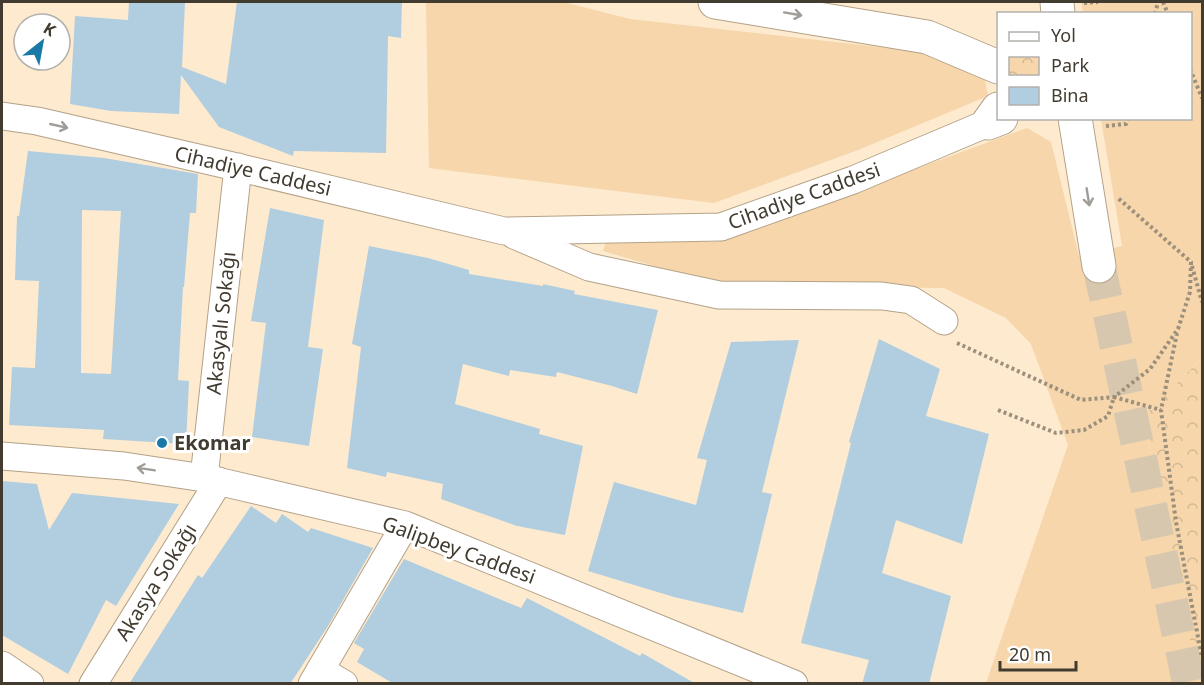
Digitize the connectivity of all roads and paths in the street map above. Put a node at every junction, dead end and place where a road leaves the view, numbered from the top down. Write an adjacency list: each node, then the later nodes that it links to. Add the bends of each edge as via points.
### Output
1 (715, 2): 2 (main road, one-way to 2, via 927,37)
2 (997, 70)
3 (1192, 71): 4 (path)
4 (1203, 98)
5 (2, 116): 9 (street, Cihadiye Caddesi, one-way to 9)
6 (996, 117): 10 (street, Cihadiye Caddesi, via 853,180 721,227)
7 (1059, 120): 8 (main road)
8 (1080, 145): 11 (path); 12 (main road, one-way to 12)
9 (238, 167): 10 (street, Cihadiye Caddesi); 20 (street, Akasyalı Sokağı)
10 (504, 231): 15 (street, Cihadiye Caddesi, via 589,267 719,295 882,296 911,300)
11 (1191, 262): 13 (path); 14 (path, via 1190,292)
12 (1099, 266)
13 (1203, 302)
14 (1178, 329): 16 (path, via 1150,369); 18 (path)
15 (951, 332): 16 (path, via 1081,400)
16 (1114, 397): 17 (path, via 1108,416 1084,430 1056,434); 18 (path)
17 (998, 410)
18 (1161, 410): 22 (path, via 1176,522)
19 (2, 456): 20 (street, Galipbey Caddesi, one-way to 19, via 124,466)
20 (211, 480): 21 (street, Galipbey Caddesi); 27 (street, Akasya Sokağı)
21 (405, 525): 24 (street); 25 (street, Galipbey Caddesi)
22 (1203, 658)
23 (2, 665): 26 (street)
24 (316, 676): 28 (street)
25 (782, 680)
26 (30, 684)
27 (93, 684)
28 (344, 684)

